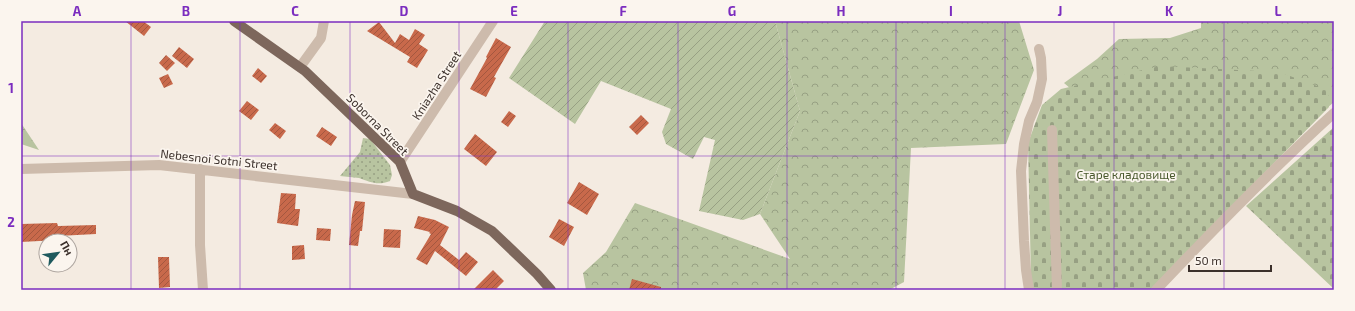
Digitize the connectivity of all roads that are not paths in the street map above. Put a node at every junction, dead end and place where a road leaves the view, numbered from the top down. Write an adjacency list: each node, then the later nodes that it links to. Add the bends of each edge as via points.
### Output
1 (234, 21): 5 (main road, Soborna Street)
2 (324, 21): 5 (street, via 322,38)
3 (493, 21): 8 (street, Kniazha Street)
4 (1039, 49): 14 (street, via 1042,79 1037,102 1029,121 1021,172)
5 (300, 67): 8 (main road, Soborna Street)
6 (1334, 113): 16 (street)
7 (1052, 130): 15 (street)
8 (400, 162): 11 (main road, Soborna Street)
9 (21, 169): 10 (street, Nebesnoi Sotni Street, via 160,165)
10 (200, 169): 11 (street, Nebesnoi Sotni Street); 12 (street)
11 (413, 194): 13 (main road, via 457,211 492,231)
12 (203, 290)
13 (551, 290)
14 (1029, 290)
15 (1057, 290)
16 (1156, 290)

